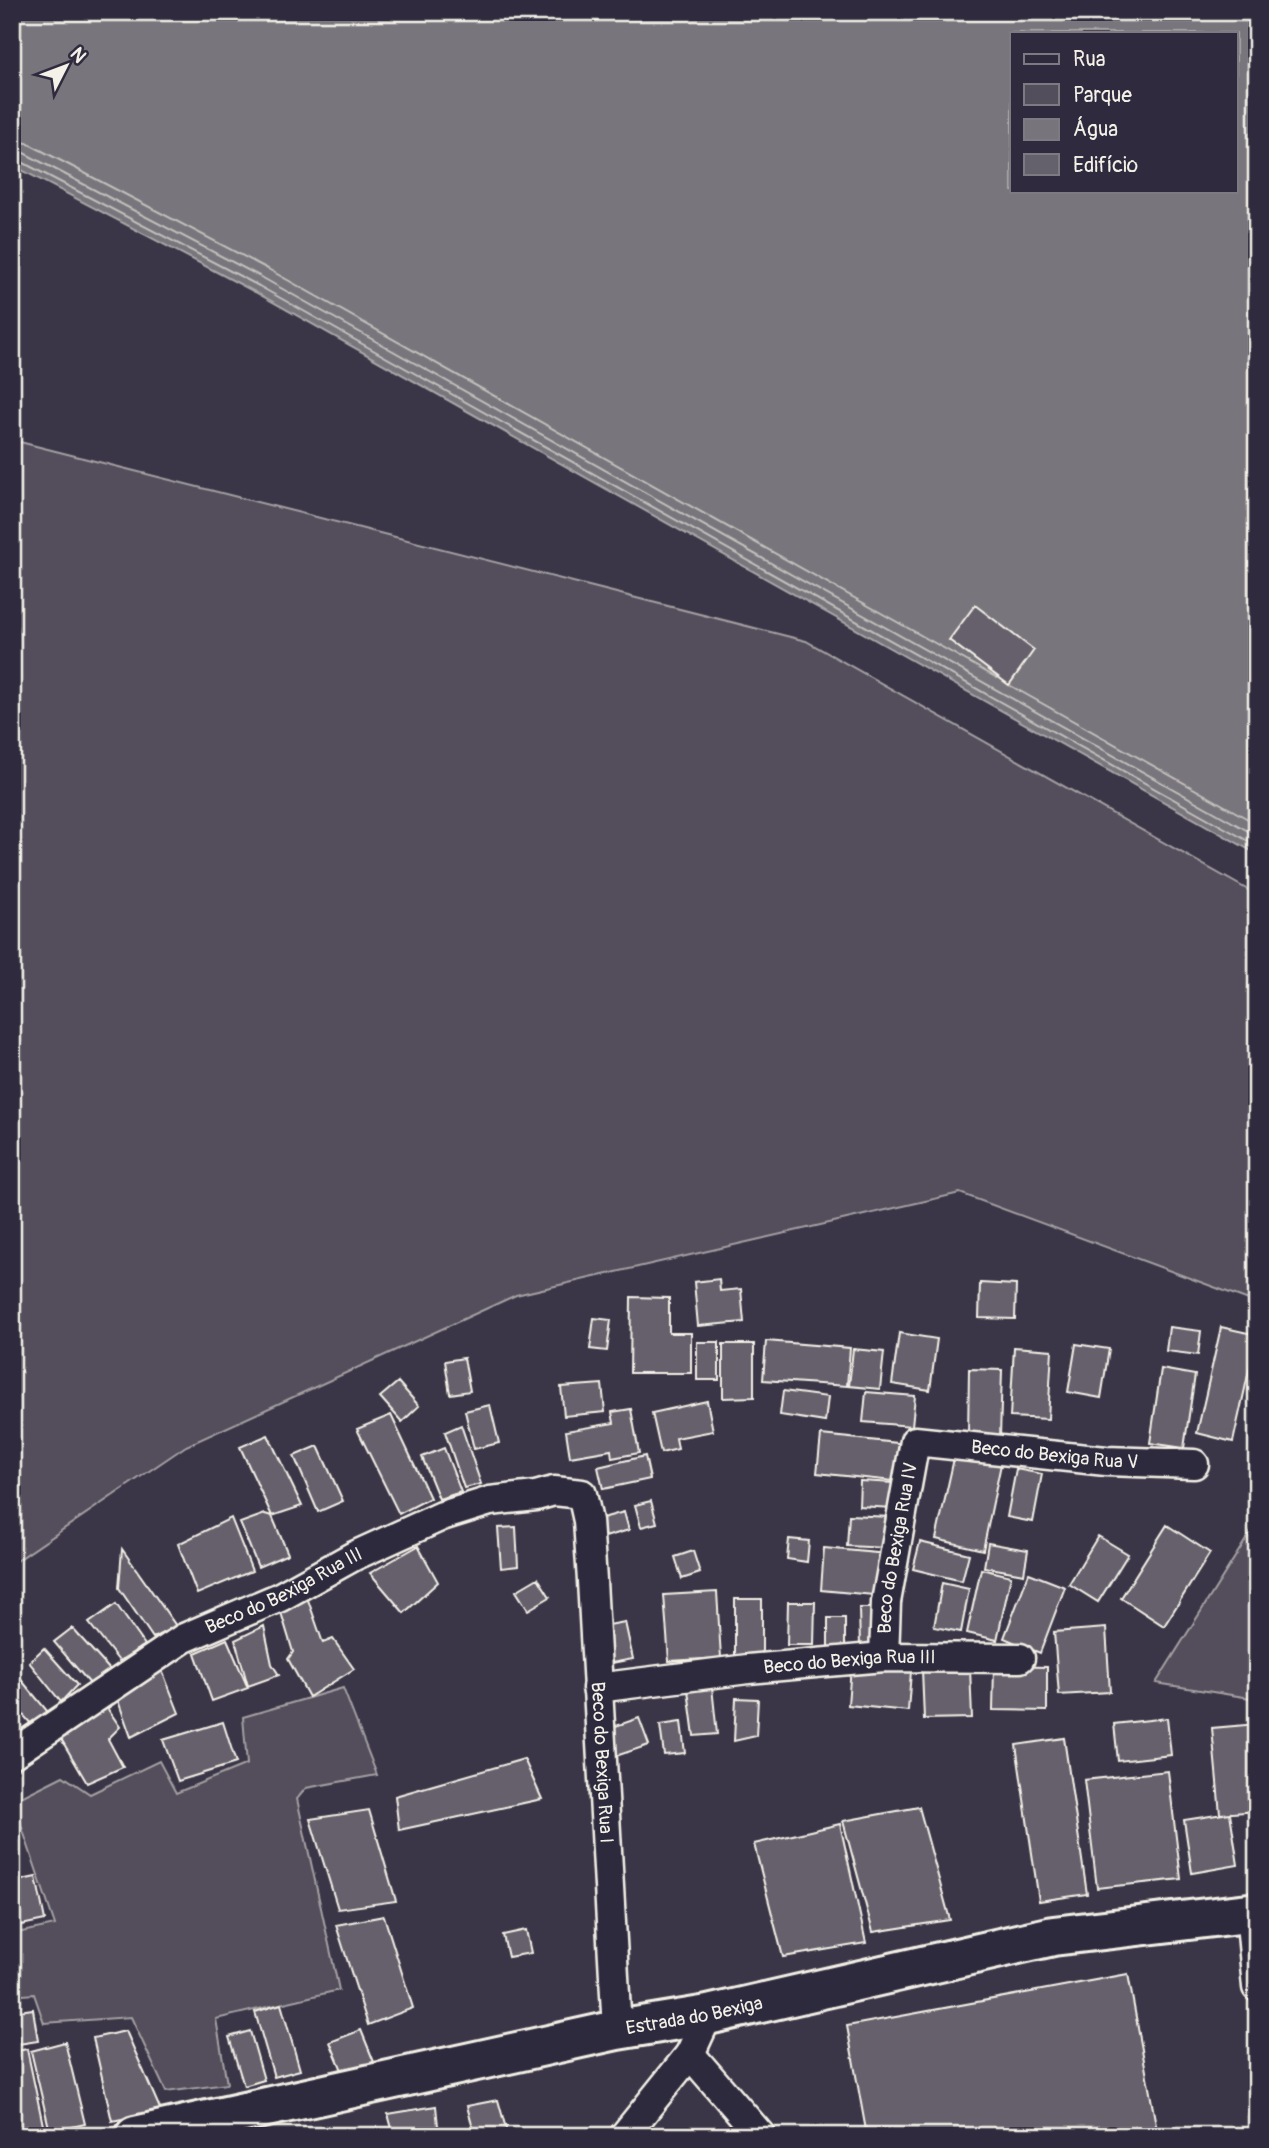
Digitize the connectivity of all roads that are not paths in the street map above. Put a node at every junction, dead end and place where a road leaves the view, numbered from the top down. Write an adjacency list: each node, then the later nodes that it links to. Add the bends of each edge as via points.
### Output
1 (915, 1441): 2 (street, Beco do Bexiga Rua V, via 1106,1461); 4 (street, Beco do Bexiga Rua IV, via 886,1602)
2 (1194, 1464)
3 (582, 1494): 6 (street, Beco do Bexiga Rua I, via 588,1521); 7 (street, Beco do Bexiga Rua III, via 554,1491 490,1501 442,1516 354,1556 280,1597 184,1638)
4 (884, 1657): 5 (street, Beco do Bexiga Rua III); 6 (street, Beco do Bexiga Rua III)
5 (1020, 1658)
6 (597, 1688): 11 (street, Beco do Bexiga Rua I)
7 (12, 1754)
8 (1253, 1912): 9 (street); 10 (street, Estrada do Bexiga, via 1053,1936)
9 (1257, 1987)
10 (708, 2015): 11 (street, Estrada do Bexiga); 12 (street)
11 (617, 2030): 13 (street, Estrada do Bexiga)
12 (690, 2054): 14 (street); 15 (street)
13 (135, 2136)
14 (624, 2136)
15 (761, 2136)

